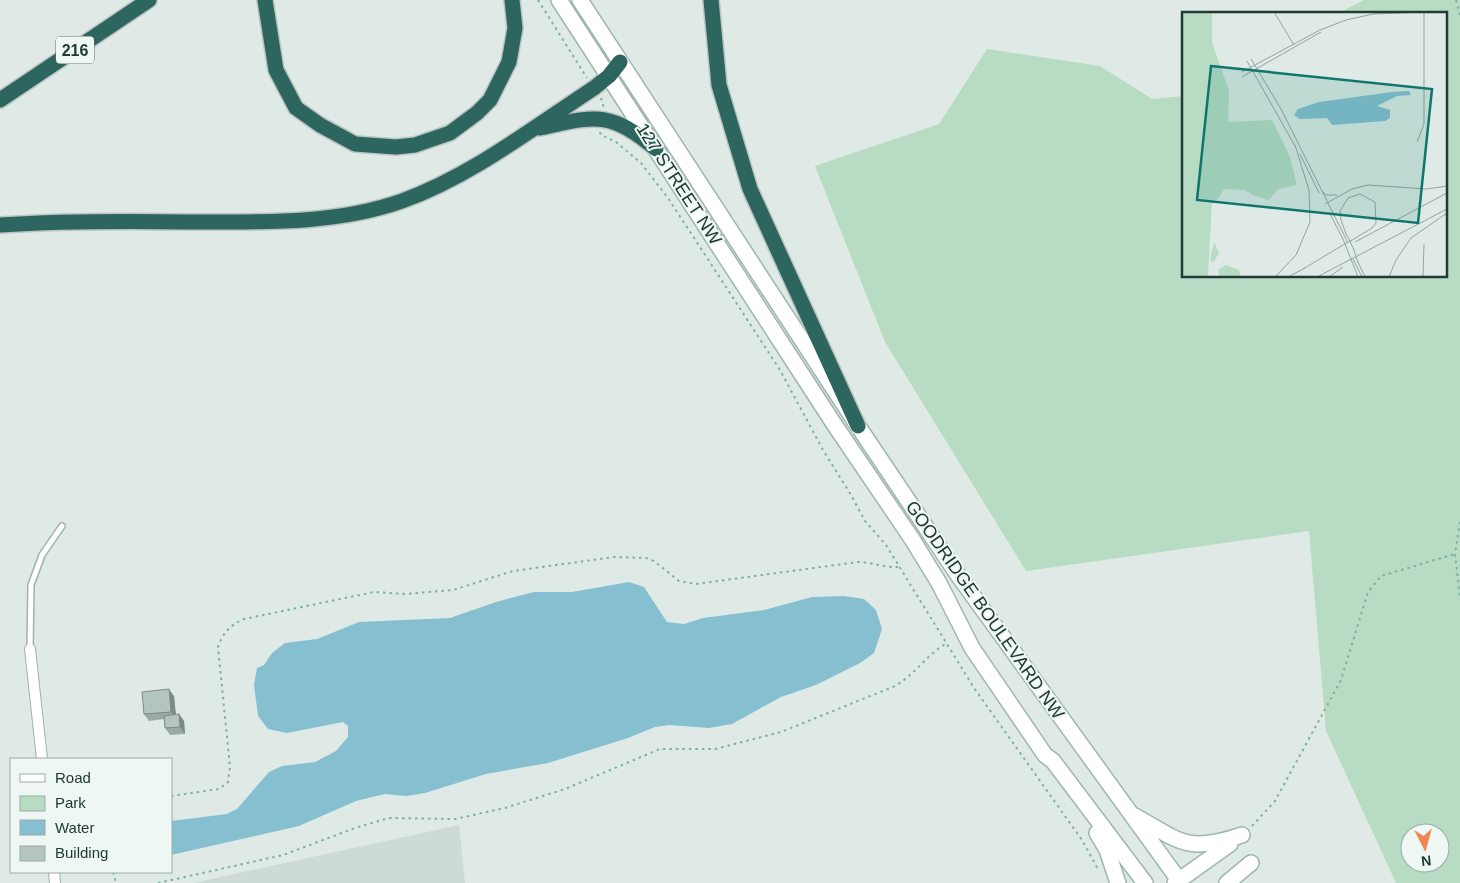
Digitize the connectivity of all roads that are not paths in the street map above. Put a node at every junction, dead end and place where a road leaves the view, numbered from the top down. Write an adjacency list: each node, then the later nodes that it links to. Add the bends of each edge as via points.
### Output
1 (149, 0): 9 (highway, 216)
2 (265, 0): 3 (highway, via 276,70 296,108 355,144 396,147 415,145 450,133 490,100 509,62 515,28)
3 (512, 0)
4 (559, 0): 8 (main road, 127 STREET NW)
5 (580, 0): 7 (main road, 127 STREET NW)
6 (711, 0): 15 (highway, via 719,85 750,190)
7 (620, 62): 8 (highway); 13 (main road, 127 STREET NW)
8 (609, 76): 10 (highway); 11 (main road, 127 STREET NW)
9 (0, 100)
10 (531, 130): 11 (highway, via 584,118 602,119 618,122); 12 (highway, via 428,189 350,215 281,222)
11 (656, 149): 14 (main road, 127 STREET NW)
12 (0, 225)
13 (796, 333): 15 (main road, GOODRIDGE BOULEVARD NW)
14 (798, 369): 18 (main road, GOODRIDGE BOULEVARD NW, via 912,539 972,648)
15 (858, 426): 20 (main road, GOODRIDGE BOULEVARD NW, via 958,575)
16 (62, 526): 17 (lane, via 42,555 31,585)
17 (30, 649): 19 (street)
18 (1045, 755): 23 (main road, via 1107,850); 24 (main road, GOODRIDGE BOULEVARD NW, via 1053,761)
19 (42, 758)
20 (1128, 812): 22 (main road, GOODRIDGE BOULEVARD NW); 22 (main road, via 1190,845 1214,844 1244,833)
21 (1251, 863): 25 (main road)
22 (1179, 882)
23 (1118, 883)
24 (1144, 883)
25 (1227, 883)

